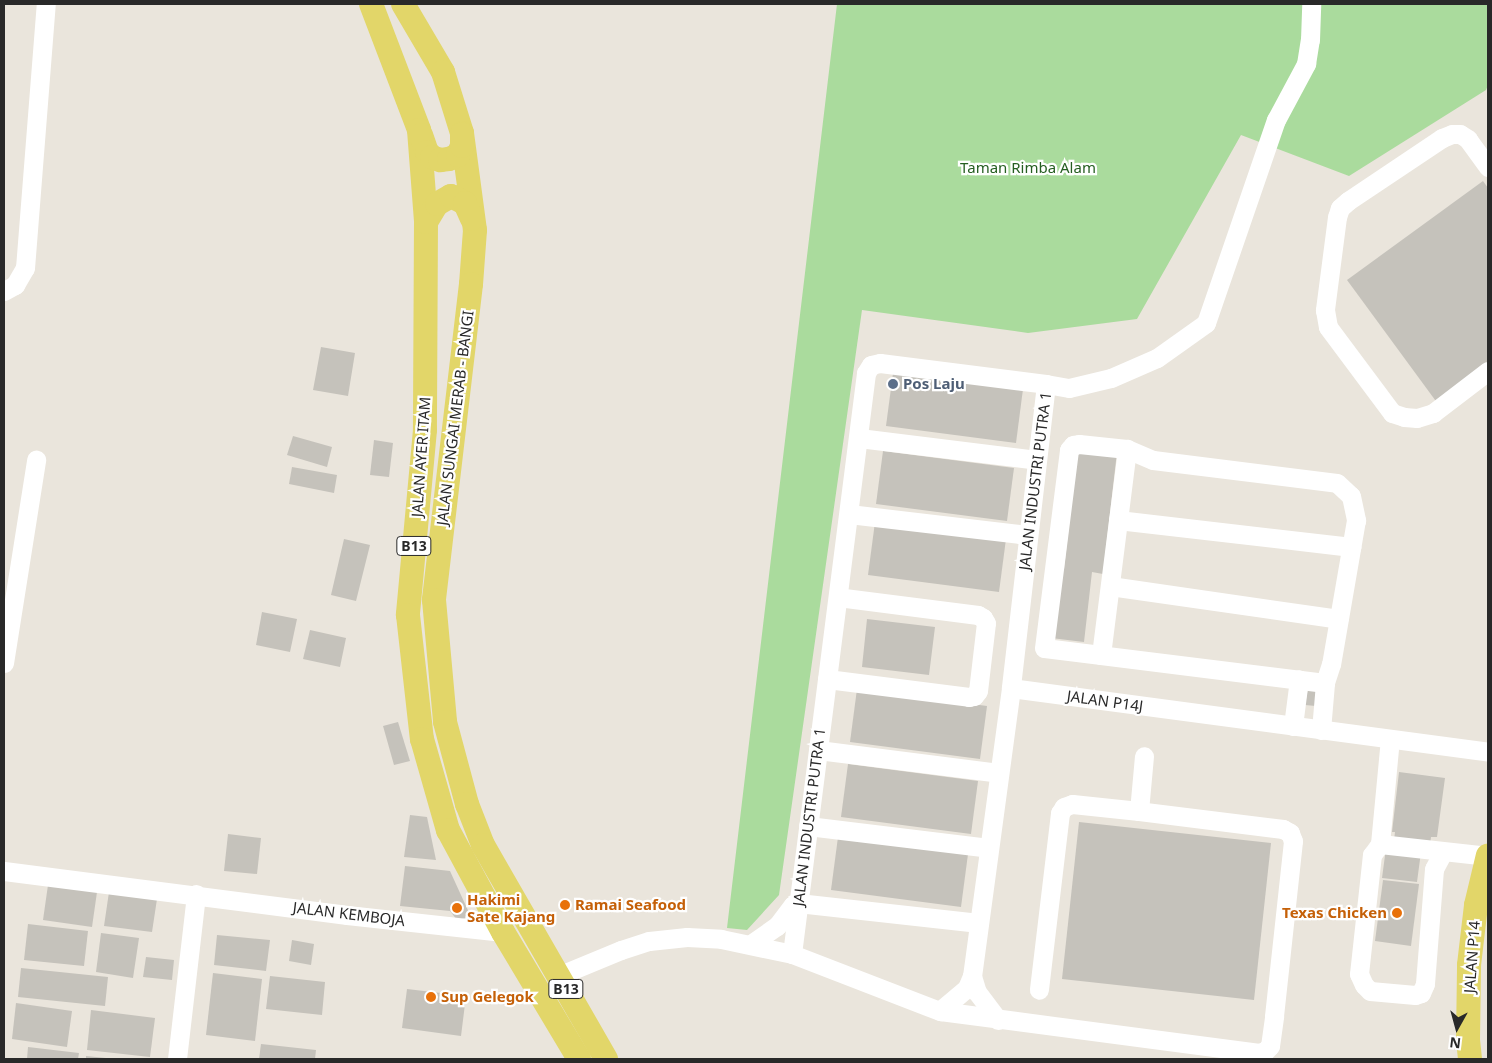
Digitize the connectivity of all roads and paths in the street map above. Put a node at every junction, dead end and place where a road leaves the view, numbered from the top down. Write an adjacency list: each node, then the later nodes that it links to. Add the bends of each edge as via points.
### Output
1 (46, 4): 10 (street, via 25,268 15,285)
2 (372, 4): 5 (main road, JALAN AYER ITAM / B13)
3 (403, 4): 6 (main road, JALAN SUNGAI MERAB - BANGI / B13, via 443,72)
4 (1311, 4): 12 (street, via 1306,64 1276,120 1206,323 1157,358 1111,378 1069,388)
5 (419, 130): 6 (main road, via 426,152 440,160 458,155); 8 (main road, JALAN AYER ITAM / B13)
6 (462, 133): 9 (main road, JALAN SUNGAI MERAB - BANGI / B13)
7 (1488, 167): 11 (street, via 1468,139 1452,134 1340,208 1336,217 1325,310 1328,327 1392,413 1417,418 1433,413)
8 (426, 222): 9 (main road, via 437,204 451,196 465,203); 47 (main road, JALAN AYER ITAM / B13, via 425,430 408,615 410,636 422,739 448,830)
9 (475, 230): 50 (main road, JALAN SUNGAI MERAB - BANGI / B13, via 434,600 436,642 445,722 467,804 483,846)
10 (4, 291)
11 (1488, 371)
12 (1046, 384): 13 (street, JALAN INDUSTRI PUTRA 1, via 880,363 871,365 866,373); 16 (street, JALAN INDUSTRI PUTRA 1)
13 (858, 438): 16 (street); 17 (street, JALAN INDUSTRI PUTRA 1)
14 (1127, 449): 18 (street); 20 (street, via 1153,460 1338,484 1351,496 1356,520); 24 (street, via 1079,444 1069,450 1044,648)
15 (36, 460): 25 (street)
16 (1037, 460): 19 (street, JALAN INDUSTRI PUTRA 1)
17 (848, 514): 19 (street); 22 (street, JALAN INDUSTRI PUTRA 1)
18 (1118, 520): 20 (street); 21 (street)
19 (1028, 535): 29 (street, JALAN INDUSTRI PUTRA 1)
20 (1351, 547): 23 (street)
21 (1110, 586): 23 (street); 24 (street)
22 (838, 596): 26 (street, JALAN INDUSTRI PUTRA 1); 26 (street, via 983,618 986,624 978,691 969,697)
23 (1339, 619): 28 (street)
24 (1101, 655): 27 (street)
25 (4, 663)
26 (827, 679): 33 (street, JALAN INDUSTRI PUTRA 1)
27 (1299, 679): 28 (street); 30 (street)
28 (1325, 683): 31 (street)
29 (1011, 688): 30 (street, JALAN P14J); 36 (street)
30 (1293, 726): 31 (street, JALAN P14J)
31 (1321, 730): 32 (street, JALAN P14J)
32 (1390, 739): 34 (street, JALAN P14J); 39 (street)
33 (818, 750): 36 (street); 38 (street, JALAN INDUSTRI PUTRA 1)
34 (1488, 752)
35 (1144, 756): 37 (street)
36 (999, 773): 40 (street)
37 (1138, 811): 52 (street, via 1072,804 1060,812); 54 (street, via 1283,829 1290,833 1292,841 1270,1046 1258,1053)
38 (808, 826): 40 (street); 45 (street, JALAN INDUSTRI PUTRA 1)
39 (1380, 844): 41 (street); 41 (street, via 1372,855 1359,974 1370,990 1415,995 1426,984 1434,869)
40 (989, 848): 46 (street)
41 (1443, 852): 42 (street)
42 (1488, 856): 58 (main road, JALAN P14, via 1476,905 1469,965)
43 (4, 871): 44 (street, JALAN KEMBOJA)
44 (196, 894): 47 (street, JALAN KEMBOJA); 55 (street)
45 (798, 903): 46 (street); 48 (street, via 777,926); 49 (street, JALAN INDUSTRI PUTRA 1)
46 (979, 924): 51 (street)
47 (503, 932): 56 (main road, JALAN AYER ITAM / B13)
48 (751, 944): 49 (street); 50 (street, via 687,937 649,941)
49 (792, 954): 53 (street)
50 (558, 976): 57 (main road, B13)
51 (972, 976): 53 (street, via 966,988); 54 (street, via 977,992)
52 (1039, 990)
53 (940, 1011): 54 (street)
54 (998, 1020)
55 (177, 1059)
56 (579, 1059)
57 (606, 1059)
58 (1470, 1059)

